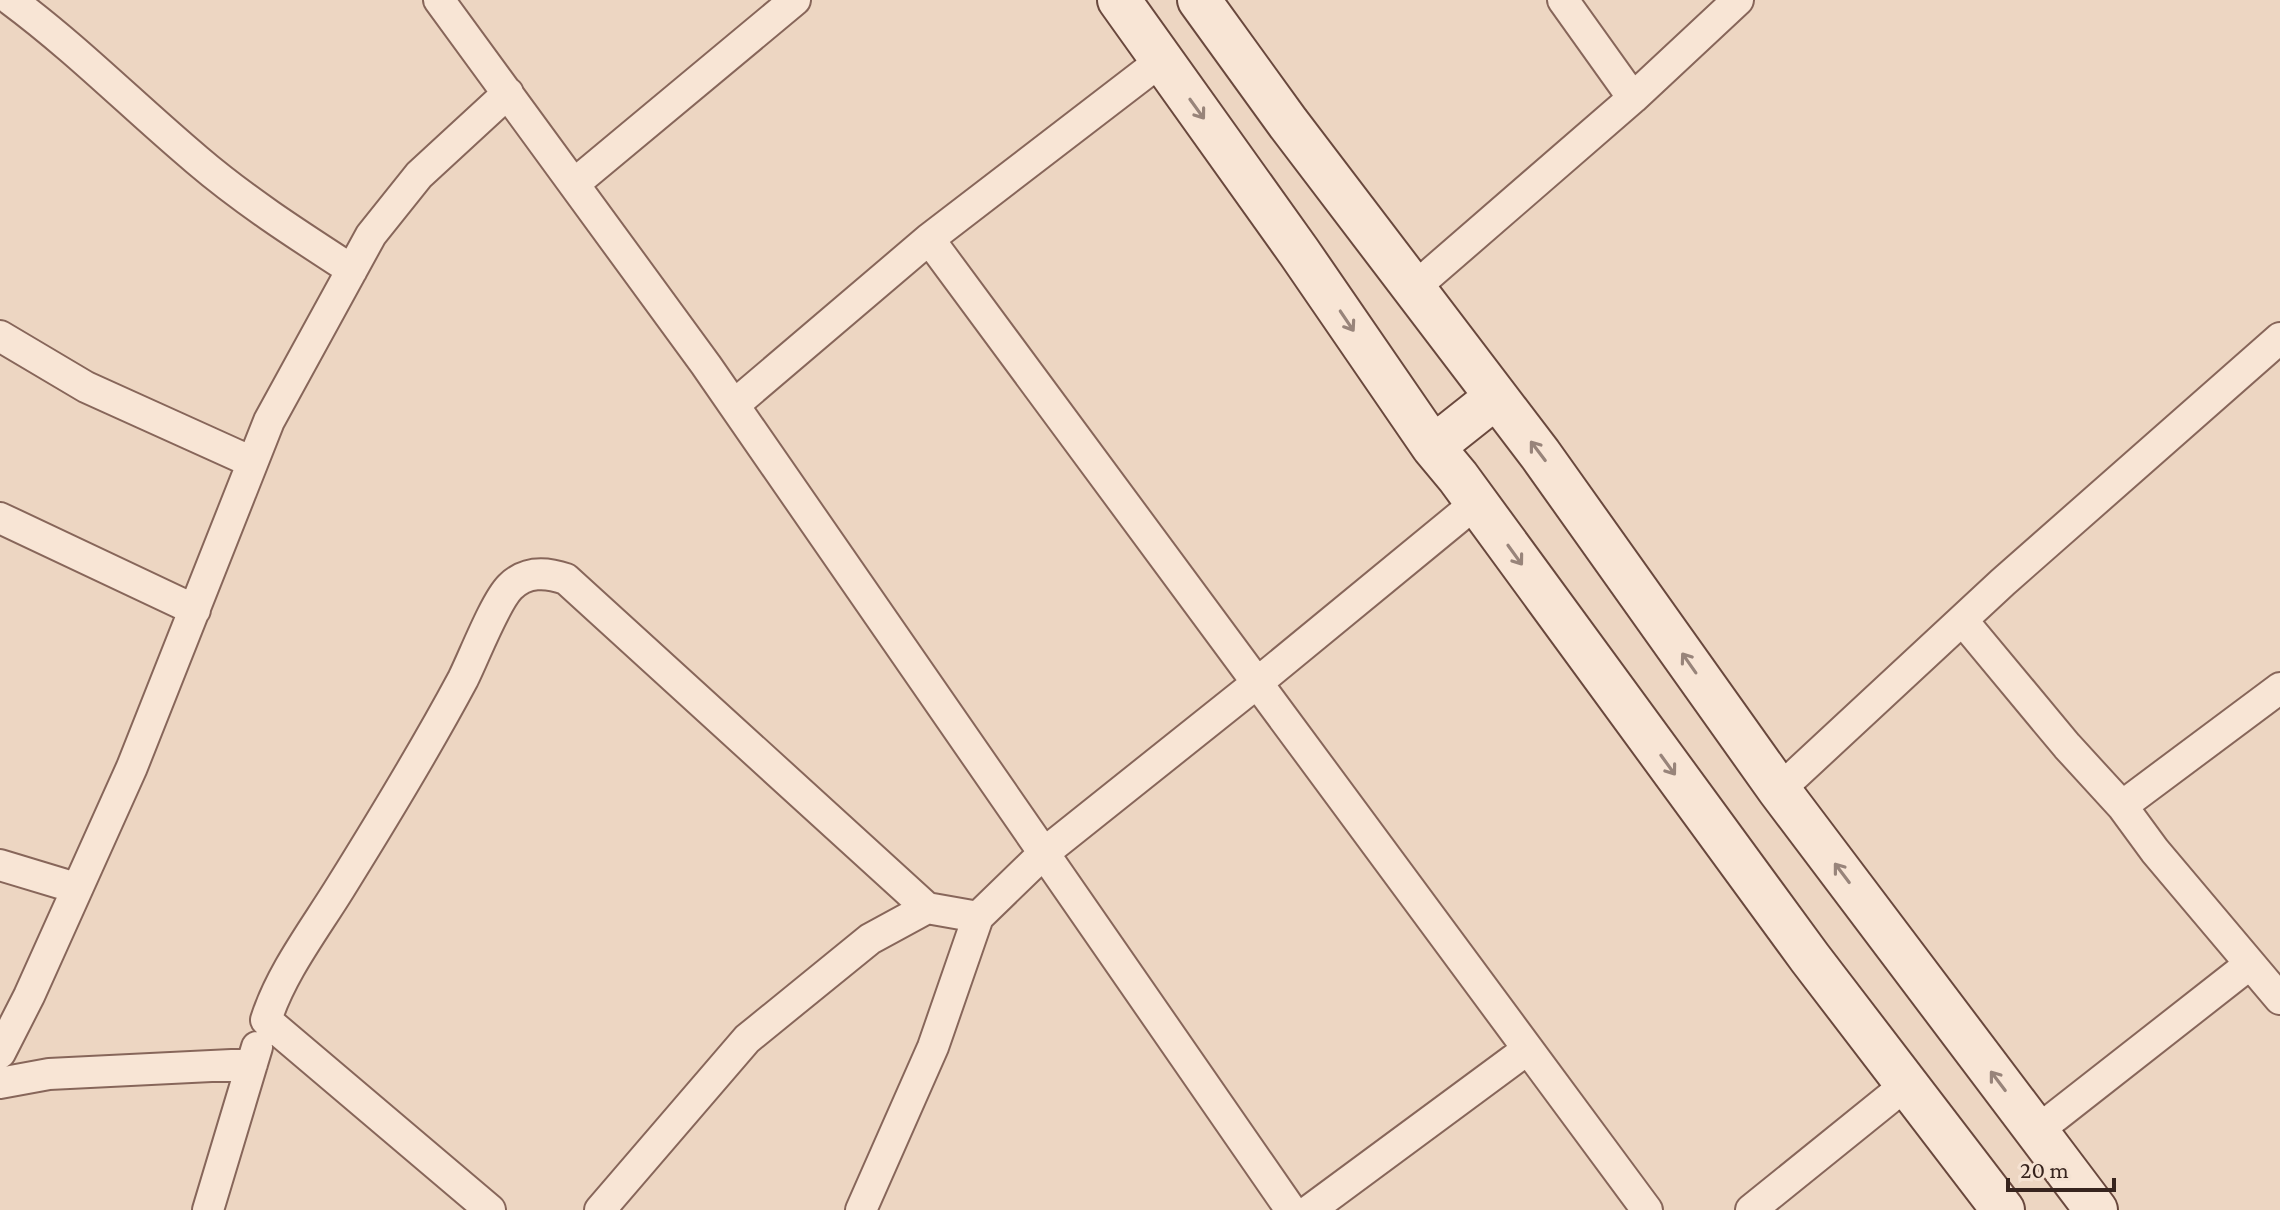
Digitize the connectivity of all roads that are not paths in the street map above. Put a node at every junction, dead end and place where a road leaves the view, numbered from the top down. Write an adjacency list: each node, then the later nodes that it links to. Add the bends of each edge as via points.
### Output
1 (11, 0): 13 (street, via 240,194)
2 (439, 0): 9 (street)
3 (1119, 0): 8 (street)
4 (1199, 0): 14 (street)
5 (1563, 0): 10 (street)
6 (1738, 0): 10 (street)
7 (782, 4): 11 (street)
8 (1162, 60): 12 (street); 19 (street, one-way to 19)
9 (508, 93): 11 (street); 13 (street, via 419,175 371,235)
10 (1633, 98): 14 (street)
11 (574, 184): 18 (street)
12 (929, 239): 18 (street); 25 (street)
13 (352, 270): 20 (street)
14 (1414, 288): 17 (street)
15 (0, 336): 20 (street, via 86,387)
16 (2280, 338): 24 (street)
17 (1496, 397): 19 (street); 27 (street, one-way to 17)
18 (734, 405): 29 (street)
19 (1433, 447): 21 (street)
20 (252, 462): 23 (street)
21 (1476, 503): 25 (street); 41 (street, one-way to 41)
22 (0, 518): 23 (street)
23 (195, 610): 31 (street)
24 (1963, 621): 27 (street); 28 (street)
25 (1257, 683): 29 (street); 37 (street)
26 (2280, 688): 28 (street)
27 (1779, 790): 42 (street, one-way to 27)
28 (2122, 806): 34 (street)
29 (1044, 853): 33 (street); 47 (street)
30 (0, 865): 31 (street)
31 (76, 888): 38 (street)
32 (927, 908): 33 (street); 36 (street, via 566,579 534,574 505,593 464,677 283,980); 45 (street, via 870,939 747,1039)
33 (978, 917): 46 (street, via 933,1047)
34 (2250, 964): 35 (street); 42 (street)
35 (2280, 999)
36 (266, 1020): 39 (street); 44 (street)
37 (1528, 1049): 48 (street); 49 (street)
38 (0, 1053)
39 (252, 1064): 40 (street, via 49,1074); 43 (street)
40 (0, 1083)
41 (1907, 1084): 50 (street); 51 (street)
42 (2037, 1131): 52 (street)
43 (208, 1210)
44 (490, 1210)
45 (600, 1210)
46 (861, 1210)
47 (1291, 1210)
48 (1310, 1210)
49 (1647, 1210)
50 (1751, 1210)
51 (2003, 1210)
52 (2096, 1210)

